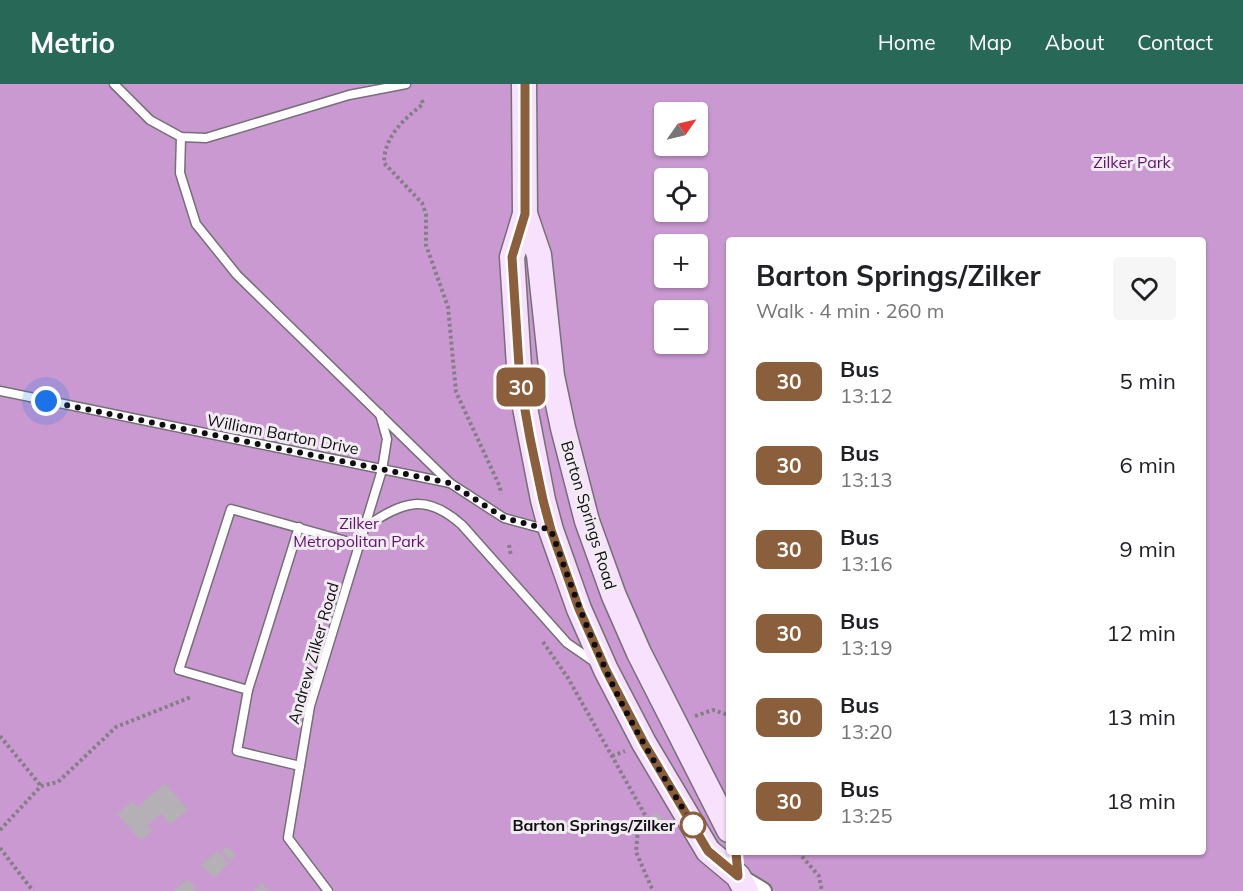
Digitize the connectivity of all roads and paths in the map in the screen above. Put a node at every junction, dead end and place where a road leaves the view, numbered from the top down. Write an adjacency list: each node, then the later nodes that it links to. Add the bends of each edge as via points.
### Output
1 (114, 84): 5 (lane, via 150,120)
2 (406, 84): 5 (lane, via 349,95 206,138)
3 (525, 84): 6 (main road, Barton Springs Road)
4 (422, 100): 11 (path, via 423,104 393,133 384,163 422,203 426,214 426,245 448,307 456,392)
5 (181, 136): 8 (lane, via 180,173 196,224 237,276)
6 (525, 214): 12 (main road, Barton Springs Road, via 539,255 552,376); 15 (main road, Barton Springs Road, via 512,257 516,339 530,438)
7 (0, 391): 9 (lane, William Barton Drive)
8 (380, 414): 9 (lane, Andrew Zilker Road, via 387,439); 10 (lane)
9 (382, 470): 10 (lane, William Barton Drive); 14 (lane, Andrew Zilker Road)
10 (450, 483): 15 (lane, William Barton Drive, via 504,518)
11 (501, 494)
12 (587, 521): 15 (main road); 30 (main road, Barton Springs Road, via 639,653)
13 (299, 527): 16 (lane); 21 (lane); 21 (lane, via 231,509 179,670)
14 (365, 527): 16 (lane, Andrew Zilker Road); 18 (lane, via 407,505 428,504 446,511 462,525)
15 (551, 530): 20 (main road, Barton Springs Road)
16 (360, 545): 28 (lane, Andrew Zilker Road, via 310,706)
17 (509, 545): 18 (path, via 513,572)
18 (509, 577): 20 (lane, via 567,643)
19 (537, 635): 27 (path, via 568,678)
20 (606, 670): 34 (main road, Barton Springs Road, via 708,851)
21 (248, 690): 28 (lane, via 237,751)
22 (190, 697): 29 (path, via 117,727 58,782)
23 (726, 714): 24 (path, via 713,710)
24 (690, 719)
25 (0, 736): 29 (path)
26 (629, 750): 27 (path)
27 (612, 756): 37 (path, via 649,822 638,829 636,852)
28 (300, 766): 36 (lane, Andrew Zilker Road, via 288,838)
29 (41, 786): 31 (path)
30 (726, 824)
31 (0, 830)
32 (0, 848): 35 (path)
33 (801, 855): 39 (path, via 819,876)
34 (740, 873): 38 (street)
35 (33, 891)
36 (328, 891)
37 (653, 891)
38 (763, 891)
39 (822, 891)

